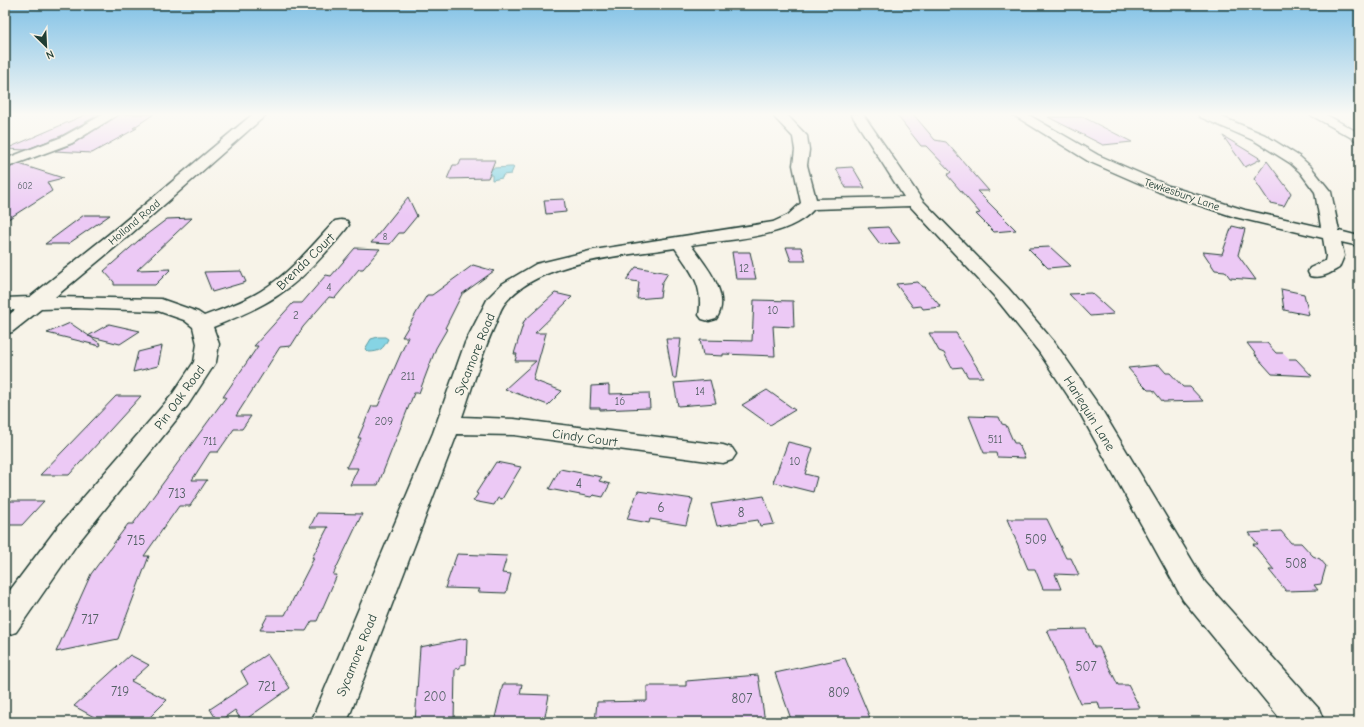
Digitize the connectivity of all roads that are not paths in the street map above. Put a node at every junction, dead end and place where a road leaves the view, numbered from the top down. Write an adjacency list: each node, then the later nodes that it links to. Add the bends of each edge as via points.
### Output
1 (47, 148): 7 (street)
2 (222, 148): 15 (street, Holland Road)
3 (802, 148): 9 (street, via 800,165)
4 (879, 148): 8 (street, Harlequin Lane)
5 (1076, 148): 11 (street, Tewkesbury Lane, via 1144,182 1241,214)
6 (1276, 148): 11 (street, via 1306,169 1323,192 1328,209)
7 (5, 164)
8 (914, 201): 9 (street); 23 (street, Harlequin Lane, via 1001,292 1047,348 1092,413 1194,592)
9 (809, 204): 12 (street, Sycamore Road, via 800,214 776,227)
10 (341, 225): 18 (street, Brenda Court, via 276,290 252,304)
11 (1330, 234): 13 (street, Tewkesbury Lane); 14 (street, via 1335,256 1333,264)
12 (679, 241): 17 (street, via 707,283 711,300); 20 (street, Sycamore Road, via 594,255 542,268 509,288 495,302 476,343)
13 (1359, 241)
14 (1317, 272)
15 (34, 303): 16 (street); 18 (street, via 161,306 191,316); 19 (street, Holland Road)
16 (5, 304)
17 (709, 315)
18 (202, 324): 22 (street, Pin Oak Road, via 208,344 206,360 196,376 180,400 67,536)
19 (5, 328)
20 (447, 425): 21 (street, Cindy Court, via 514,427); 24 (street, Sycamore Road)
21 (723, 454)
22 (5, 622)
23 (1302, 721)
24 (330, 722)

